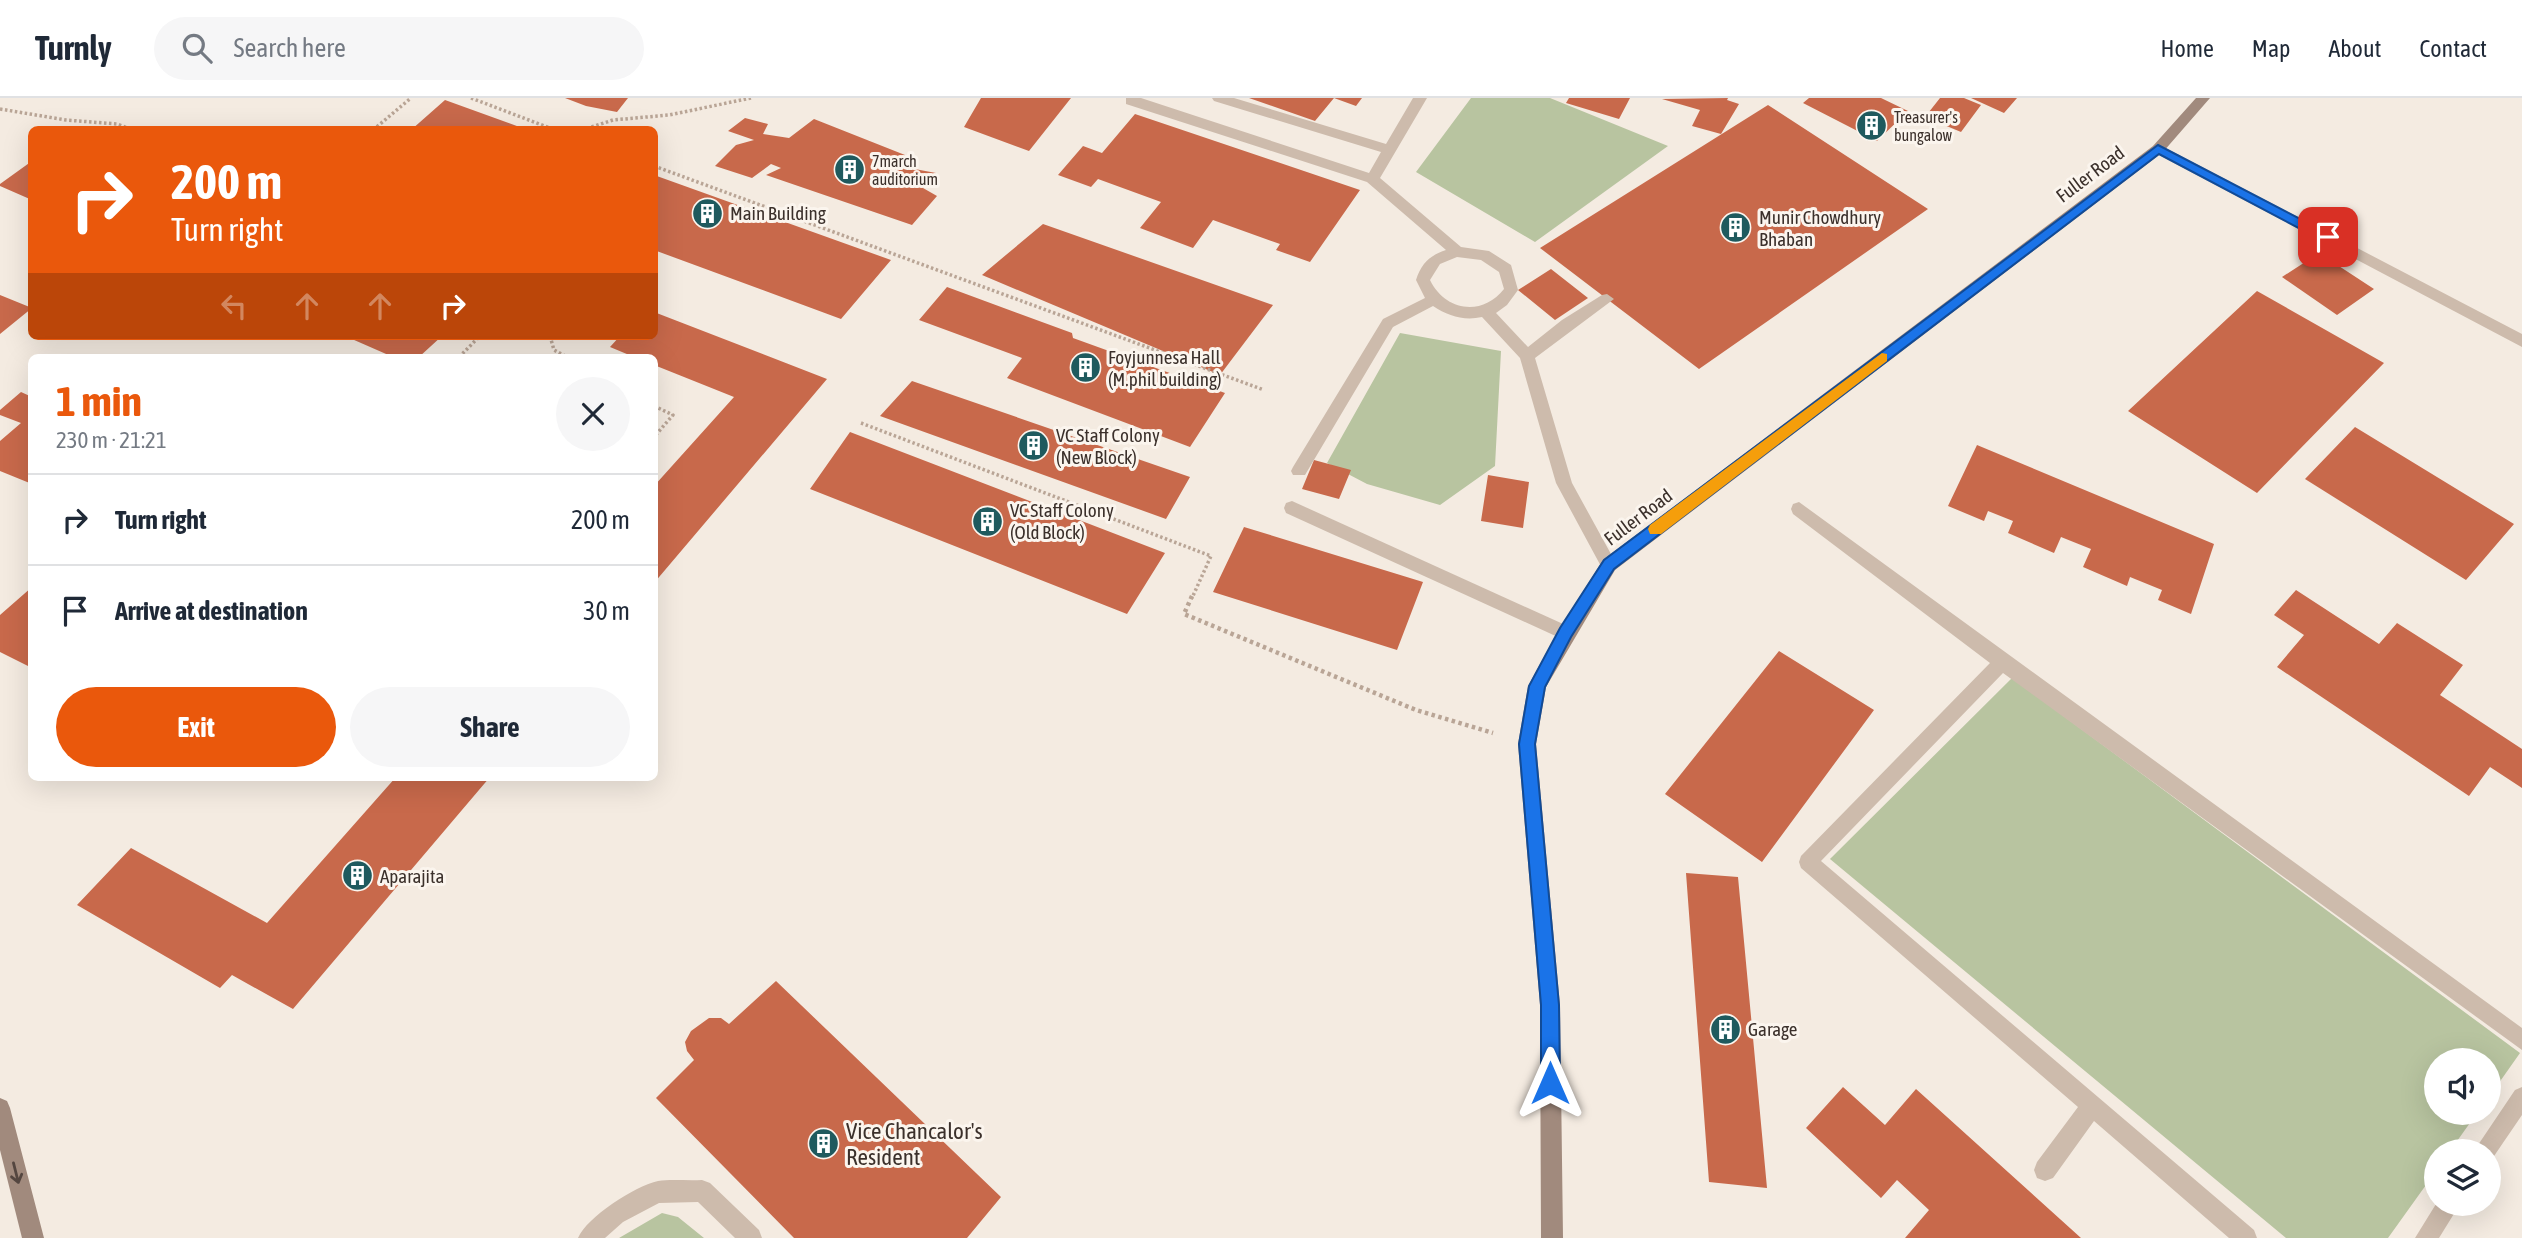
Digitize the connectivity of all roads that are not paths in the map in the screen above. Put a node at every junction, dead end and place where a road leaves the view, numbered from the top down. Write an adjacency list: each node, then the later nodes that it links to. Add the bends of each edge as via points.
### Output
1 (1134, 98): 7 (street, via 1131,101)
2 (1219, 98): 6 (street)
3 (1420, 98): 6 (street)
4 (2203, 98): 5 (main road, Fuller Road)
5 (2158, 149): 12 (street); 17 (main road, Fuller Road)
6 (1390, 150): 7 (street)
7 (1372, 179): 8 (street)
8 (1457, 252): 10 (street, via 1443,255 1426,270 1423,280); 11 (street, via 1484,255 1506,270 1511,290 1497,307)
9 (1607, 299): 13 (street)
10 (1433, 300): 11 (street, via 1457,312); 14 (street, via 1388,323)
11 (1486, 312): 13 (street)
12 (2522, 341)
13 (1527, 355): 17 (street, via 1564,483)
14 (1299, 471)
15 (1292, 508): 18 (street)
16 (1799, 509): 19 (street)
17 (1609, 565): 18 (main road, Fuller Road)
18 (1566, 633): 30 (main road, Fuller Road, via 1537,686 1527,744 1550,1005)
19 (2002, 662): 20 (street); 22 (street, via 1808,862)
20 (2522, 1040)
21 (2522, 1097): 24 (street)
22 (2091, 1107): 25 (street); 31 (street)
23 (0, 1108): 27 (main road, one-way to 27)
24 (2494, 1139)
25 (2045, 1170)
26 (2441, 1216): 32 (street)
27 (33, 1238)
28 (590, 1238): 29 (street, via 615,1214 657,1192 702,1191)
29 (751, 1238)
30 (1552, 1238)
31 (2246, 1238)
32 (2426, 1238)

